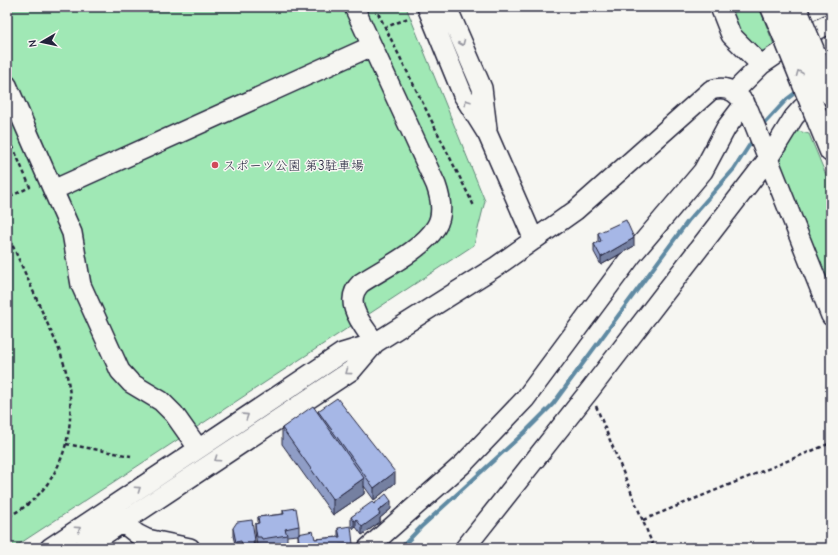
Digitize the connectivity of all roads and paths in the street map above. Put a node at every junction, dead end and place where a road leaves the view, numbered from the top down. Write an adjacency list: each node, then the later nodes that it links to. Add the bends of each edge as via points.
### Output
1 (354, 7): 11 (street)
2 (375, 7): 10 (path)
3 (427, 7): 18 (street, one-way to 3, via 463,95)
4 (447, 7): 18 (street, one-way to 18, via 482,88)
5 (720, 7): 12 (street, via 731,35)
6 (772, 7): 8 (highway)
7 (408, 18): 10 (path)
8 (794, 22): 15 (highway, bridge); 19 (highway, one-way to 8, bridge, via 819,122)
9 (831, 23): 12 (street, via 801,38)
10 (384, 28): 11 (path); 23 (path)
11 (369, 40): 21 (street); 27 (street, via 441,198 437,227 425,240 362,282 354,291 353,306 357,316)
12 (761, 65): 16 (street)
13 (7, 85): 21 (street)
14 (831, 90): 20 (street, via 802,108)
15 (831, 94)
16 (743, 102): 20 (street); 25 (street, via 726,87 711,90 576,210); 40 (street, via 703,171 632,255 525,399 464,463)
17 (7, 133): 22 (path, via 30,187)
18 (488, 135): 25 (street)
19 (831, 151)
20 (766, 152): 26 (street); 28 (street)
21 (53, 190): 31 (street, via 72,233 81,285 120,371 131,383 166,405)
22 (7, 198)
23 (474, 206)
24 (7, 233): 30 (path, via 64,363 71,410)
25 (534, 240): 27 (street)
26 (831, 316)
27 (375, 343): 31 (street, one-way to 27, via 342,353); 36 (street, one-way to 36, via 352,370)
28 (590, 390): 35 (path); 41 (street)
29 (831, 443): 35 (path)
30 (66, 444): 32 (path); 34 (path, via 49,484 22,508)
31 (198, 448): 33 (street, one-way to 31)
32 (131, 456)
33 (106, 511): 36 (street); 37 (street, one-way to 33)
34 (7, 517)
35 (643, 520): 42 (path)
36 (122, 523): 38 (street); 39 (street, via 147,539)
37 (50, 548)
38 (84, 548)
39 (190, 548)
40 (368, 548)
41 (465, 548)
42 (654, 548)

